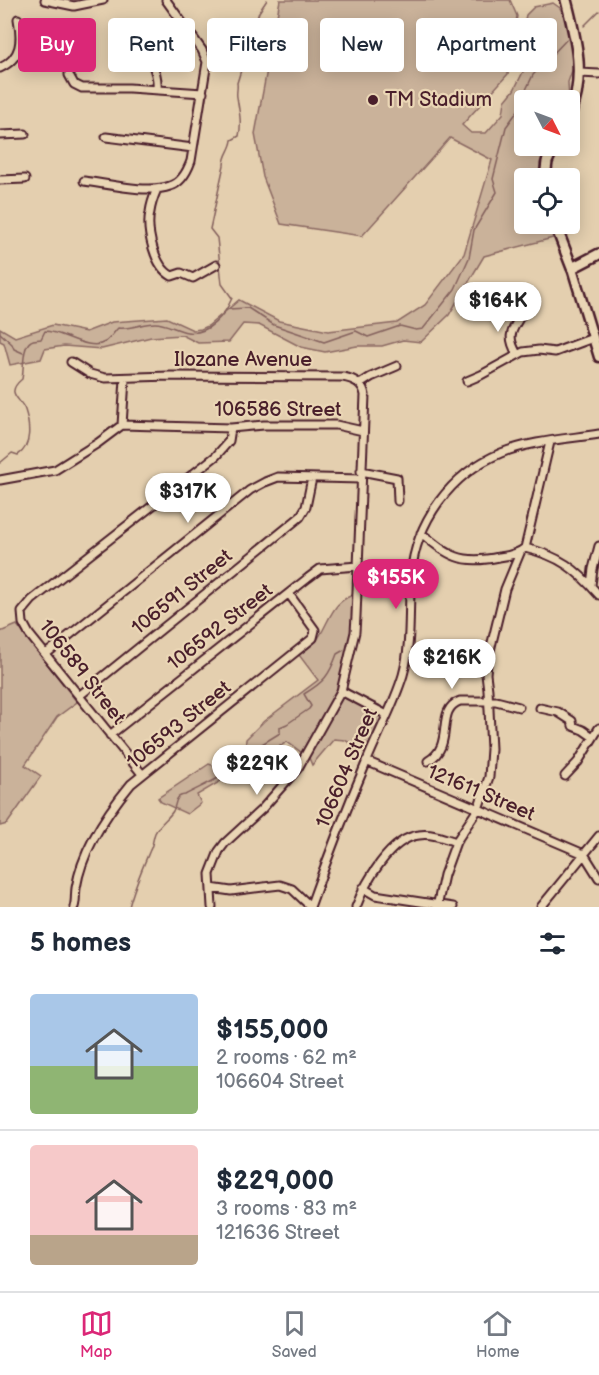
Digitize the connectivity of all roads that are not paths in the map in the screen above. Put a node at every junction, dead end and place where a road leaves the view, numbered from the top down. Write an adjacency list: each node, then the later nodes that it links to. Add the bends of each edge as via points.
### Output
1 (45, 0): 5 (street, via 74,6)
2 (103, 0): 5 (street)
3 (166, 0): 14 (street, via 205,56)
4 (566, 0): 10 (main road)
5 (90, 2)
6 (18, 50): 7 (street, via 12,61)
7 (0, 68)
8 (69, 72): 12 (street, via 74,84 86,88)
9 (156, 72): 12 (street)
10 (580, 73): 11 (street); 13 (main road)
11 (599, 74)
12 (157, 89): 14 (street)
13 (577, 90)
14 (203, 93): 18 (street)
15 (25, 134): 16 (street)
16 (0, 135)
17 (106, 137): 18 (street)
18 (193, 148): 22 (street, via 182,178 170,187)
19 (26, 179): 20 (street)
20 (0, 180)
21 (84, 181): 22 (street)
22 (157, 189): 25 (street, via 149,221 156,258 163,270 172,276 181,273 193,278)
23 (559, 234): 26 (main road)
24 (599, 254): 26 (main road)
25 (216, 265)
26 (572, 268): 28 (street)
27 (522, 313): 29 (street, via 510,336)
28 (593, 338): 29 (street, via 555,352 531,350); 30 (street)
29 (517, 354): 34 (street)
30 (599, 357)
31 (71, 362): 33 (street, Ilozane Avenue, via 97,376)
32 (397, 366): 35 (street)
33 (125, 379): 35 (street, Ilozane Avenue, via 343,377); 36 (street)
34 (467, 381)
35 (360, 384): 38 (street, via 365,394)
36 (122, 425): 37 (street, 106586 Street); 43 (street, via 55,470)
37 (231, 428): 38 (street, 106586 Street, via 336,425); 52 (street, 106589 Street, via 229,441 216,456 25,607 23,623)
38 (363, 431): 41 (street, 106586 Street)
39 (599, 434): 40 (street, 106604 Street)
40 (550, 442): 45 (street, 106604 Street, via 500,454 473,470 445,493); 47 (street)
41 (361, 475): 42 (street); 44 (street, via 397,478); 48 (street, 106586 Street)
42 (312, 478): 52 (street, via 278,477 250,490); 54 (street, 106591 Street, via 300,517)
43 (0, 480)
44 (398, 501)
45 (421, 532): 47 (street, via 444,552 464,560 478,561); 58 (street, 106604 Street, via 411,574 405,666)
46 (599, 546): 49 (street)
47 (523, 550): 49 (street, via 564,562); 55 (street, via 505,589 494,629 486,674)
48 (357, 566): 50 (street, 106592 Street, via 321,569); 53 (street, 106586 Street, via 355,632)
49 (591, 585): 51 (street)
50 (289, 594): 60 (street, 106592 Street); 64 (street, 106593 Street, via 315,630 313,638)
51 (599, 595)
52 (46, 654): 54 (street, 106589 Street)
53 (341, 691): 58 (street); 71 (street, 106586 Street, via 298,768 219,851 210,874)
54 (78, 696): 60 (street, 106589 Street)
55 (489, 702): 56 (street); 62 (street, via 454,703 447,713 440,749); 66 (street, via 491,762)
56 (519, 707)
57 (540, 708): 61 (street, via 567,717 573,726)
58 (387, 715): 63 (street, 106604 Street)
59 (599, 728): 61 (street)
60 (110, 735): 64 (street, 106589 Street)
61 (593, 737): 65 (street)
62 (428, 760)
63 (366, 761): 66 (street, 121611 Street); 73 (street, 106604 Street)
64 (142, 774): 75 (street, 106593 Street, via 119,799 88,851)
65 (565, 776)
66 (478, 809): 68 (street); 69 (street, 121611 Street)
67 (599, 836): 69 (street)
68 (456, 842): 72 (street, via 421,834 405,839); 74 (street)
69 (584, 854): 70 (street); 79 (street)
70 (599, 878)
71 (211, 888): 73 (street, via 231,891 287,886); 76 (street, 106586 Street)
72 (363, 888): 74 (street, via 375,895); 77 (street)
73 (310, 906)
74 (437, 906): 78 (street)
75 (74, 907)
76 (212, 907)
77 (356, 907)
78 (453, 907)
79 (541, 907)

